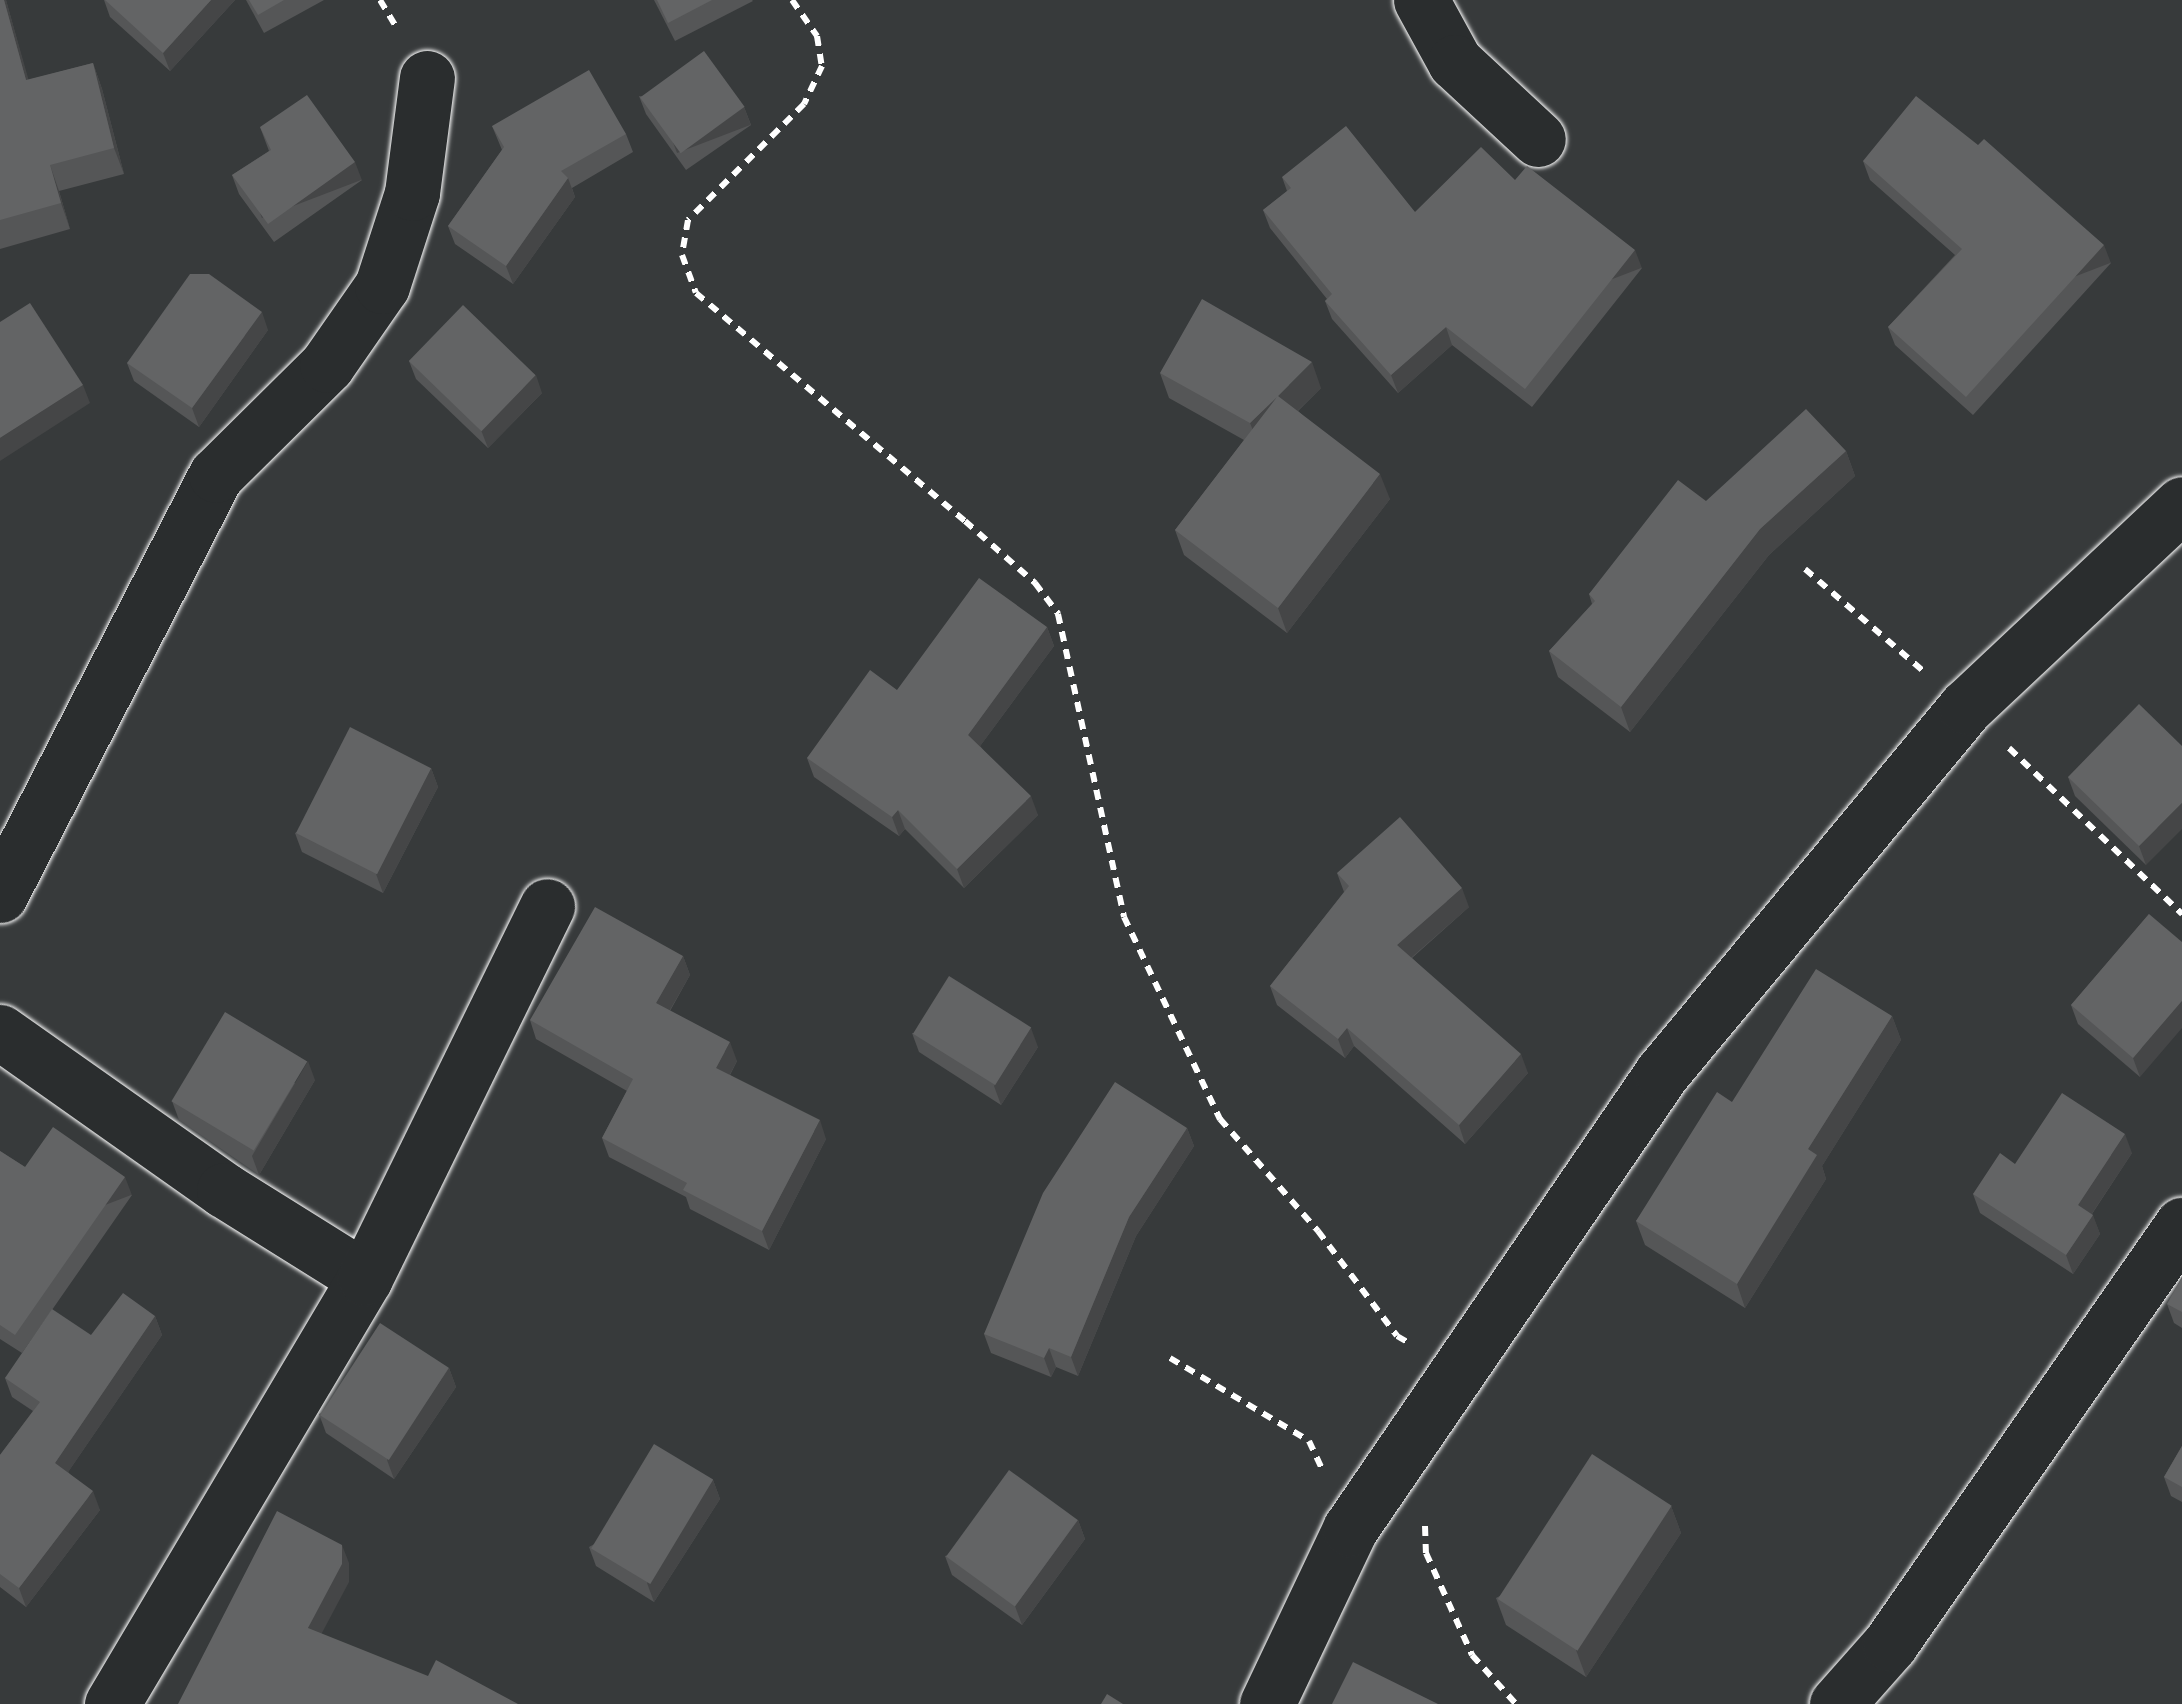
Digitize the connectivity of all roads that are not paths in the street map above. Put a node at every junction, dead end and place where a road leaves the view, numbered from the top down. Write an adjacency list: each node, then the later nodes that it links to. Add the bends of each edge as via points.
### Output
1 (1422, 0): 3 (street, via 1456,62)
2 (427, 78): 5 (street, via 412,193 382,286 327,365 216,475)
3 (1538, 140)
4 (2182, 504): 11 (street, via 1966,707 1662,1073 1350,1529)
5 (0, 895)
6 (548, 906): 9 (street)
7 (0, 1032): 9 (street, via 224,1190)
8 (2182, 1225): 12 (street, via 1890,1644)
9 (365, 1278): 10 (street)
10 (112, 1704)
11 (1267, 1704)
12 (1838, 1704)

